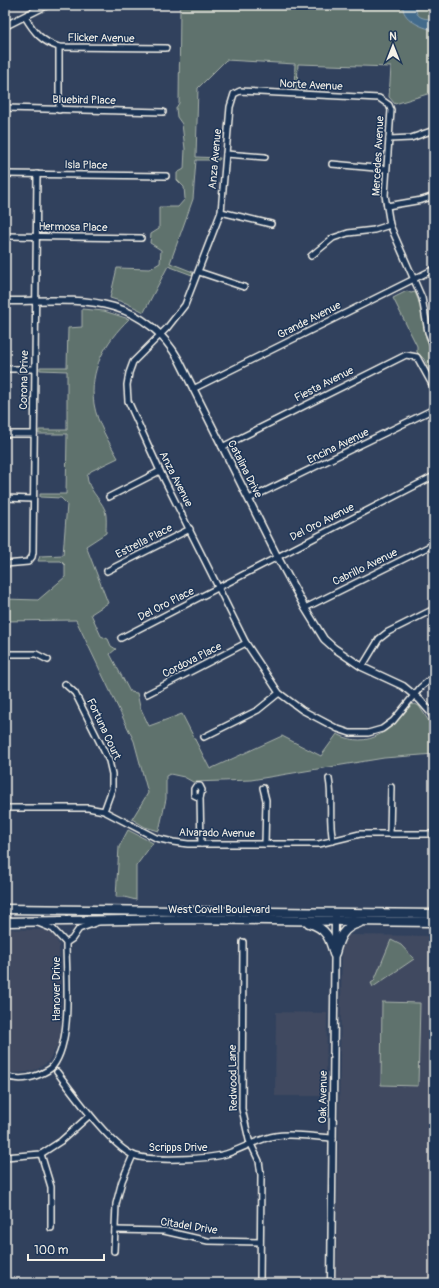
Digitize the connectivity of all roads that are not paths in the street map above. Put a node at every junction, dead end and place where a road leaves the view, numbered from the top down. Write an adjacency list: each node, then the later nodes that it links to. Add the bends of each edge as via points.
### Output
1 (47, 5): 2 (street)
2 (25, 17): 3 (street); 4 (street, Flicker Avenue, via 35,33 47,43)
3 (5, 26)
4 (59, 47): 5 (street, Flicker Avenue); 9 (street)
5 (166, 48)
6 (234, 94): 7 (street, Norte Avenue, via 240,91 379,98); 13 (street, Anza Avenue, via 230,107)
7 (386, 102): 12 (street, Mercedes Avenue, via 391,110)
8 (5, 108): 9 (street, Bluebird Place)
9 (59, 110): 10 (street, Bluebird Place)
10 (163, 112)
11 (434, 130): 12 (street, via 411,138)
12 (389, 139): 16 (street, Mercedes Avenue)
13 (226, 154): 14 (street); 22 (street, Anza Avenue)
14 (265, 157)
15 (332, 164): 16 (street)
16 (386, 169): 21 (street, Mercedes Avenue)
17 (5, 174): 18 (street, Isla Place)
18 (37, 174): 19 (street, Isla Place); 26 (street, Corona Drive)
19 (166, 176)
20 (434, 196): 21 (street)
21 (386, 206): 24 (street, Mercedes Avenue)
22 (221, 212): 23 (street); 30 (street, Anza Avenue)
23 (271, 224)
24 (390, 224): 28 (street, via 374,230 348,233 333,238); 31 (street, Mercedes Avenue)
25 (5, 236): 26 (street, Hermosa Place)
26 (36, 237): 27 (street, Hermosa Place); 34 (street, Corona Drive)
27 (141, 238)
28 (311, 256)
29 (434, 269): 31 (street, Grande Avenue)
30 (199, 272): 32 (street); 35 (street, Anza Avenue, via 186,305)
31 (414, 280): 36 (street, Mercedes Avenue, via 422,298 426,325); 40 (street, Grande Avenue)
32 (244, 288)
33 (5, 301): 34 (street, Catalina Drive)
34 (35, 301): 35 (street, Catalina Drive, via 112,305 139,317); 38 (street, Corona Drive)
35 (162, 334): 40 (street, Catalina Drive); 45 (street, Anza Avenue, via 133,362 127,385 128,401)
36 (433, 344)
37 (5, 368): 38 (street)
38 (34, 369): 43 (street, Corona Drive)
39 (434, 388): 44 (street, Fiesta Avenue, via 417,357 402,356)
40 (193, 389): 44 (street, Catalina Drive)
41 (434, 409): 50 (street, Encina Avenue)
42 (5, 434): 43 (street)
43 (34, 434): 49 (street, Corona Drive)
44 (222, 446): 50 (street, Catalina Drive)
45 (160, 470): 48 (street); 51 (street, Anza Avenue)
46 (434, 476): 53 (street, Del Oro Avenue)
47 (5, 498): 49 (street)
48 (109, 498)
49 (33, 499): 54 (street, Corona Drive, via 32,557 28,562)
50 (249, 499): 53 (street, Catalina Drive)
51 (190, 529): 55 (street, Estrella Place); 56 (street, Anza Avenue)
52 (434, 544): 57 (street, Cabrillo Avenue)
53 (277, 556): 56 (street, Del Oro Avenue); 57 (street, Catalina Drive)
54 (5, 564)
55 (107, 571)
56 (218, 587): 59 (street, Del Oro Place); 60 (street, Anza Avenue)
57 (305, 608): 63 (street, Catalina Drive, via 324,639)
58 (434, 609): 63 (street, via 379,639)
59 (121, 638)
60 (246, 643): 66 (street, Anza Avenue); 67 (street, Cordova Place)
61 (5, 654): 62 (street, via 36,654)
62 (48, 660)
63 (362, 668): 68 (street, Catalina Drive, via 386,677)
64 (434, 676): 68 (street, Anza Avenue)
65 (64, 684): 76 (street, Fortuna Court, via 75,693 109,761 112,789)
66 (280, 693): 68 (street, Anza Avenue, via 302,710 350,733 368,733 382,728 393,721); 70 (street, via 258,710)
67 (147, 694)
68 (414, 694): 69 (street, Catalina Drive)
69 (434, 716)
70 (204, 737)
71 (329, 779): 79 (street)
72 (391, 787): 77 (street)
73 (263, 788): 81 (street, via 266,800)
74 (200, 798): 80 (street)
75 (5, 808): 76 (street, Alvarado Avenue, via 88,808)
76 (104, 811): 80 (street, Alvarado Avenue, via 156,838)
77 (390, 833): 78 (street, Alvarado Avenue); 79 (street, Alvarado Avenue, via 360,834)
78 (434, 834)
79 (333, 840): 81 (street, Alvarado Avenue, via 319,844)
80 (201, 844): 81 (street, Alvarado Avenue)
81 (265, 844)
82 (6, 909): 84 (main road, West Covell Boulevard)
83 (434, 909): 85 (main road)
84 (334, 912): 85 (main road, West Covell Boulevard); 88 (street, Oak Avenue)
85 (417, 913): 86 (main road, West Covell Boulevard)
86 (434, 914)
87 (299, 920): 88 (main road, West Covell Boulevard); 91 (main road, West Covell Boulevard, via 186,919); 96 (main road, via 318,925 325,930)
88 (335, 921): 92 (main road, West Covell Boulevard); 96 (street, Oak Avenue)
89 (5, 922): 90 (main road, West Covell Boulevard)
90 (36, 922): 91 (main road, West Covell Boulevard); 95 (street, Hanover Drive, via 53,929)
91 (99, 922): 95 (street, Hanover Drive, via 79,929)
92 (366, 922): 93 (main road, West Covell Boulevard); 96 (main road, via 355,924 343,932)
93 (434, 922)
94 (243, 942): 101 (street, Redwood Lane, via 242,1109)
95 (66, 943): 98 (street, Hanover Drive, via 66,1036 60,1054 53,1067 44,1072 25,1079)
96 (334, 954): 100 (street, Oak Avenue)
97 (57, 1072): 99 (street, Scripps Drive)
98 (5, 1076)
99 (90, 1115): 102 (street, via 61,1141); 103 (street, Scripps Drive, via 116,1142)
100 (333, 1138): 101 (street, Scripps Drive, via 275,1136); 110 (street, Oak Avenue)
101 (252, 1145): 103 (street, Scripps Drive, via 216,1157 152,1158); 107 (street, Redwood Lane, via 259,1161 261,1175)
102 (41, 1154): 104 (street); 105 (street, via 51,1187)
103 (133, 1155): 106 (street, via 116,1204)
104 (5, 1157)
105 (51, 1228)
106 (115, 1230): 107 (street, Citadel Drive, via 164,1231 208,1241); 108 (street)
107 (260, 1242): 109 (street, Redwood Lane)
108 (114, 1251)
109 (260, 1283)
110 (331, 1283)

